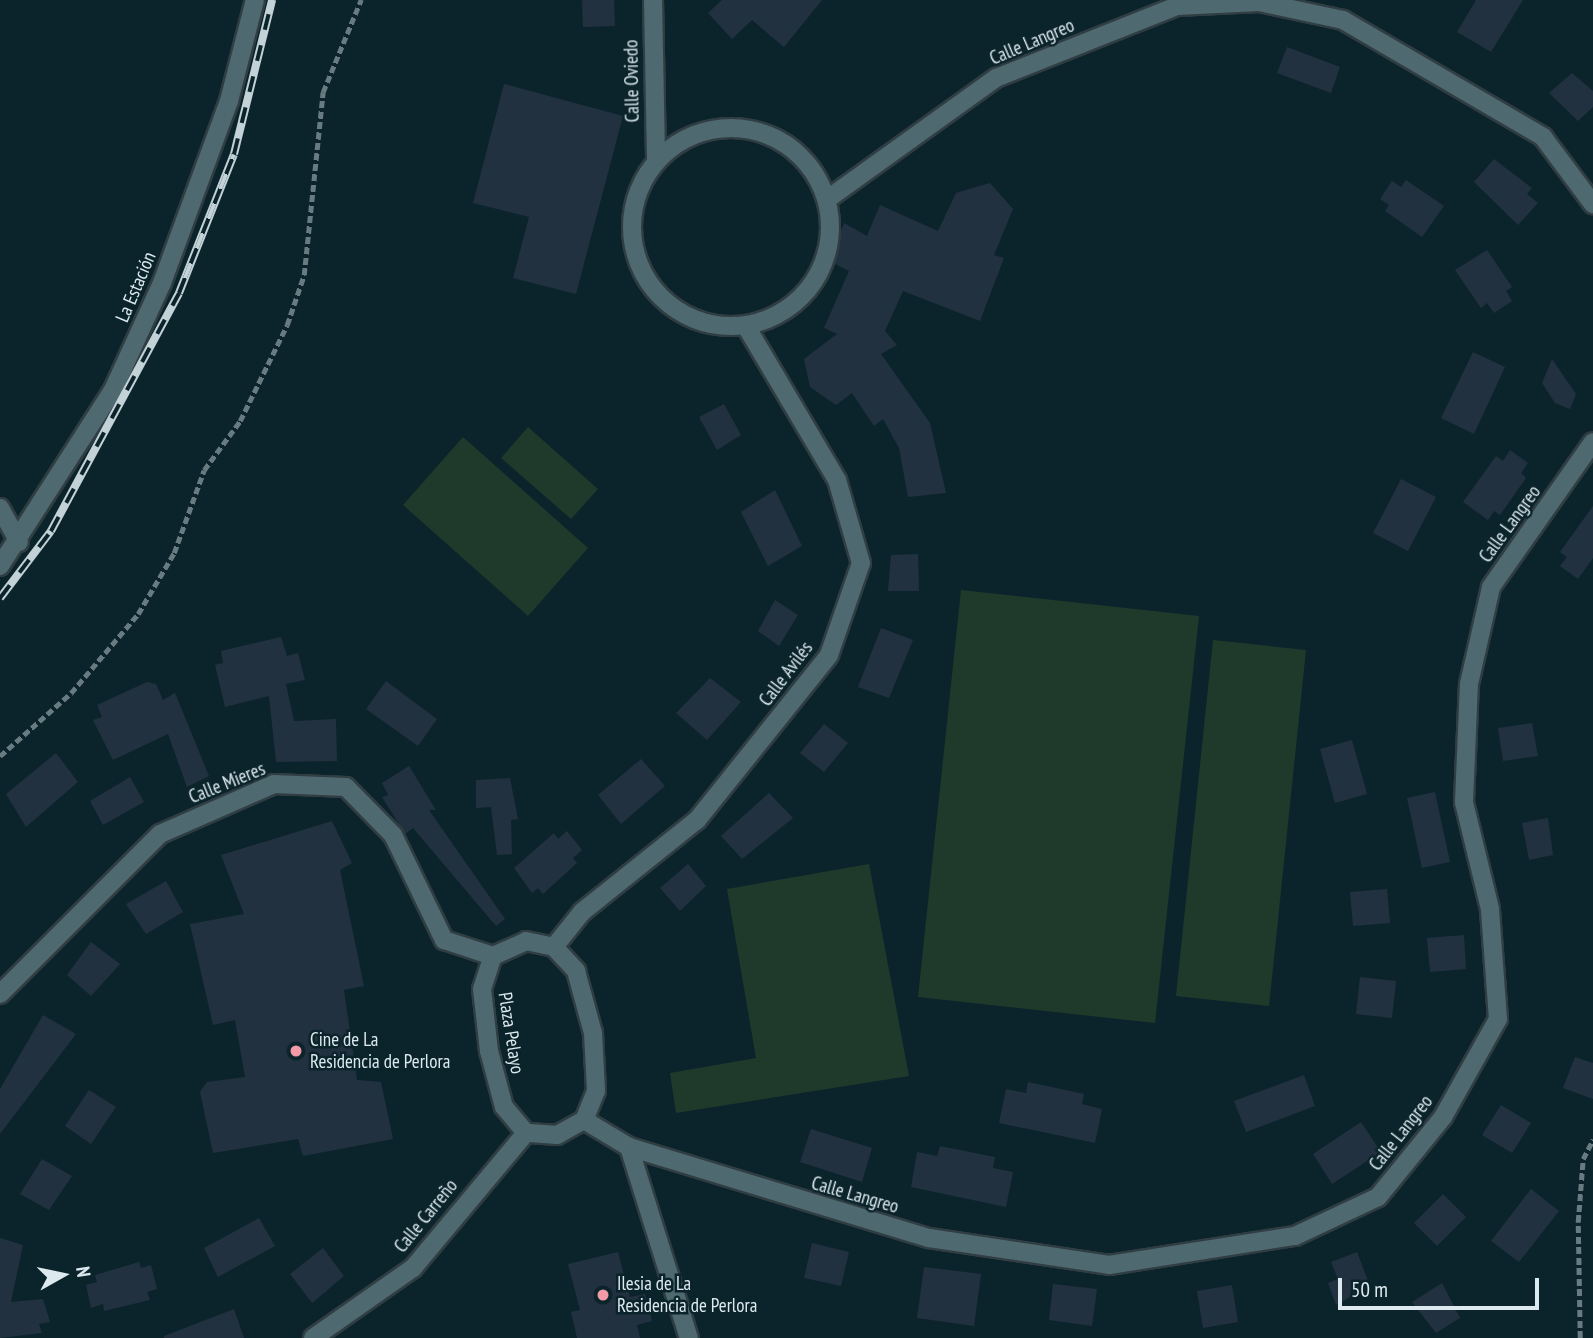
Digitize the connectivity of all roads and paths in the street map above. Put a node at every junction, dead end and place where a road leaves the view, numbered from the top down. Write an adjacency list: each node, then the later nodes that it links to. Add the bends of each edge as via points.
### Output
1 (255, 0): 11 (street, La Estación, via 229,102 162,284 113,390)
2 (361, 0): 13 (path, via 323,92 304,275 287,326 240,421 204,470 174,553 138,614 71,693)
3 (653, 0): 5 (street, Calle Oviedo)
4 (1259, 1): 6 (street, Calle Langreo, via 1177,6 996,78); 7 (street, Calle Langreo, via 1343,20 1543,137)
5 (656, 162): 6 (street, via 706,131 764,134 790,148); 8 (street, via 632,216 643,273 684,315 712,325)
6 (829, 198): 8 (street, via 823,264 806,293 779,315)
7 (1593, 204)
8 (746, 326): 14 (street, Calle Avilés, via 837,480 861,563 829,655 697,820 582,912)
9 (1593, 442): 20 (street, Calle Langreo, via 1490,587 1469,684 1464,802 1490,909 1498,1019 1443,1117 1378,1197 1295,1236 1109,1265 929,1238)
10 (0, 508): 11 (street)
11 (19, 542): 12 (street, La Estación)
12 (0, 566)
13 (0, 757)
14 (554, 947): 15 (street, via 526,941); 17 (street, via 576,971 593,1033 596,1091)
15 (493, 956): 16 (street, Calle Mieres, via 444,940 393,835 345,787 274,784 160,834); 18 (street, Plaza Pelayo, via 482,989 489,1051 504,1107)
16 (0, 994)
17 (584, 1120): 18 (street, via 557,1135); 20 (street, Calle Langreo)
18 (526, 1133): 21 (street, Calle Carreño, via 413,1268)
19 (1593, 1139): 23 (path, via 1583,1159 1577,1222)
20 (629, 1147): 22 (street)
21 (313, 1338)
22 (689, 1338)
23 (1580, 1338)

